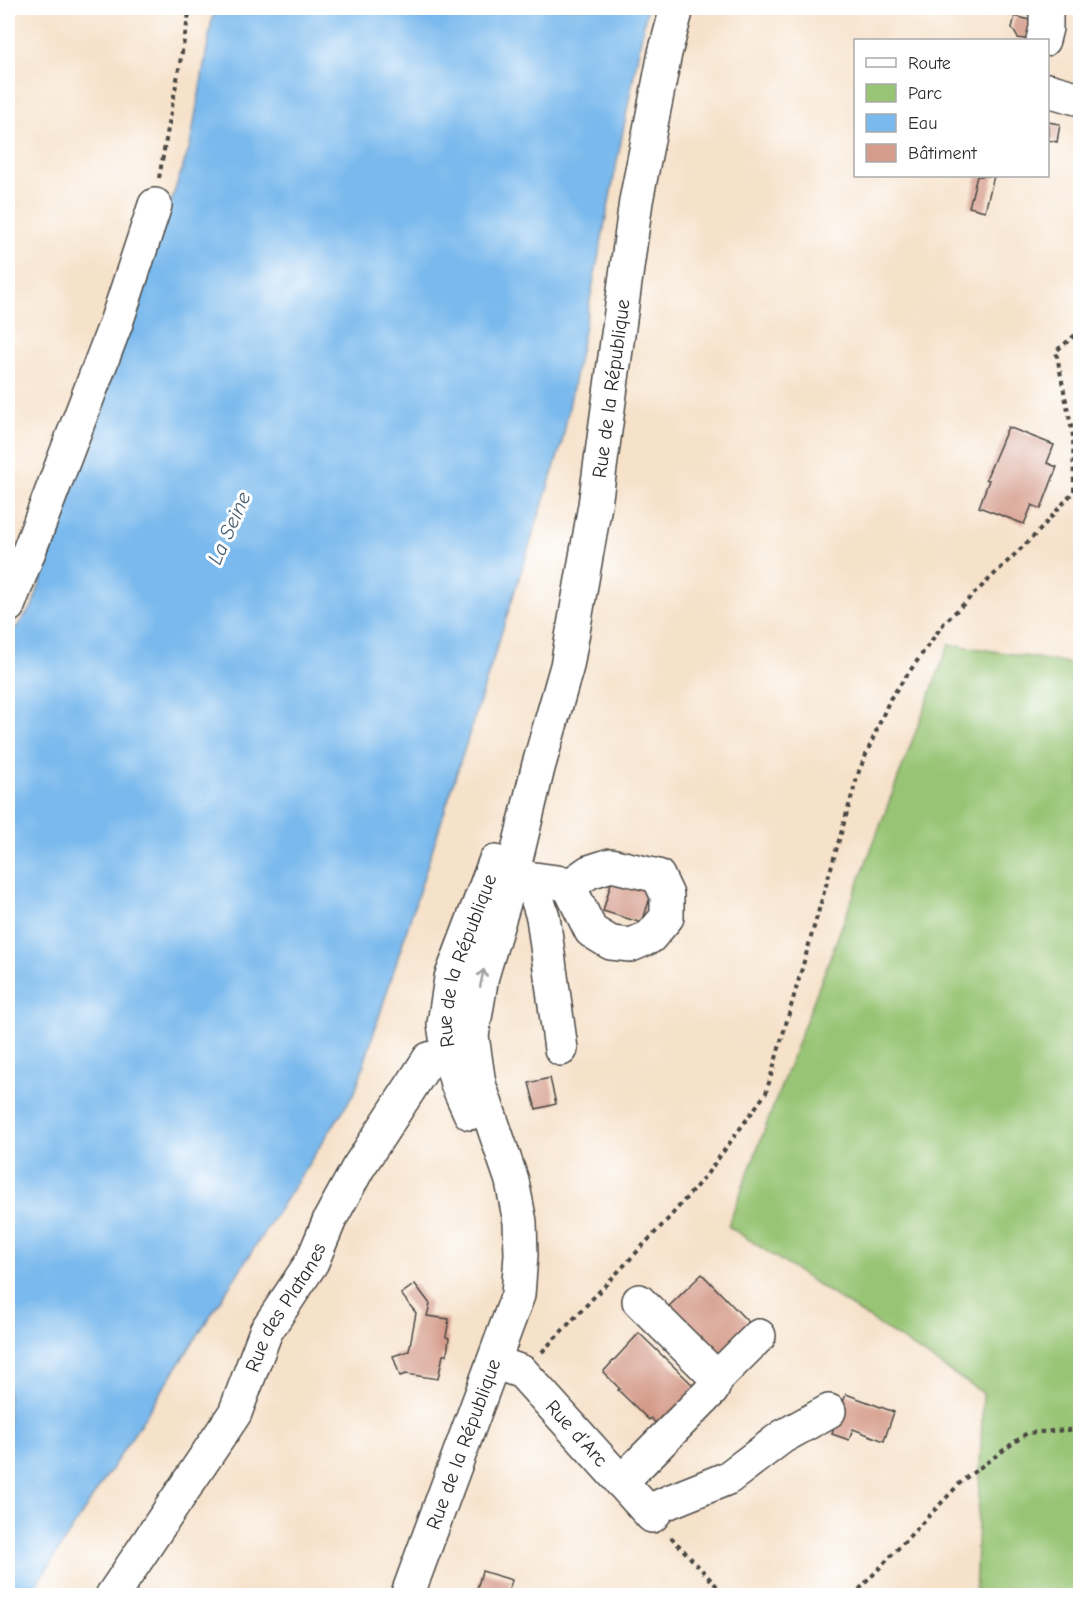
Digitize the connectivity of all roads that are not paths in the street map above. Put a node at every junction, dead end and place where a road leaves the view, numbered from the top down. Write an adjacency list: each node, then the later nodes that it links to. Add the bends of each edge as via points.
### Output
1 (677, 8): 8 (main road, Rue de la République, via 636,201 595,506 567,666)
2 (1046, 8): 3 (main road)
3 (1043, 39)
4 (1049, 91): 5 (main road)
5 (1080, 99)
6 (154, 205): 7 (main road, via 116,323)
7 (8, 606)
8 (538, 768): 9 (main road, Rue de la République); 11 (main road, Rue de la République, via 495,862 451,978 444,1024)
9 (521, 877): 10 (main road); 11 (main road, Rue de la République, one-way to 9); 12 (main road, via 543,917)
10 (569, 886)
11 (460, 1043): 15 (main road, Rue de la République, via 479,1084 512,1182 520,1222 518,1295); 19 (main road, Rue des Platanes, via 429,1059 358,1168 330,1218 312,1262 266,1332 234,1413)
12 (561, 1049)
13 (639, 1301): 16 (main road)
14 (759, 1336): 16 (main road)
15 (494, 1362): 18 (main road, Rue d’Arc, via 522,1372); 20 (main road, Rue de la République)
16 (717, 1378): 18 (main road, via 712,1390)
17 (829, 1411): 18 (main road, Rue d’Arc, via 782,1437 728,1478 660,1506 652,1516)
18 (621, 1482)
19 (112, 1596)
20 (407, 1596)

